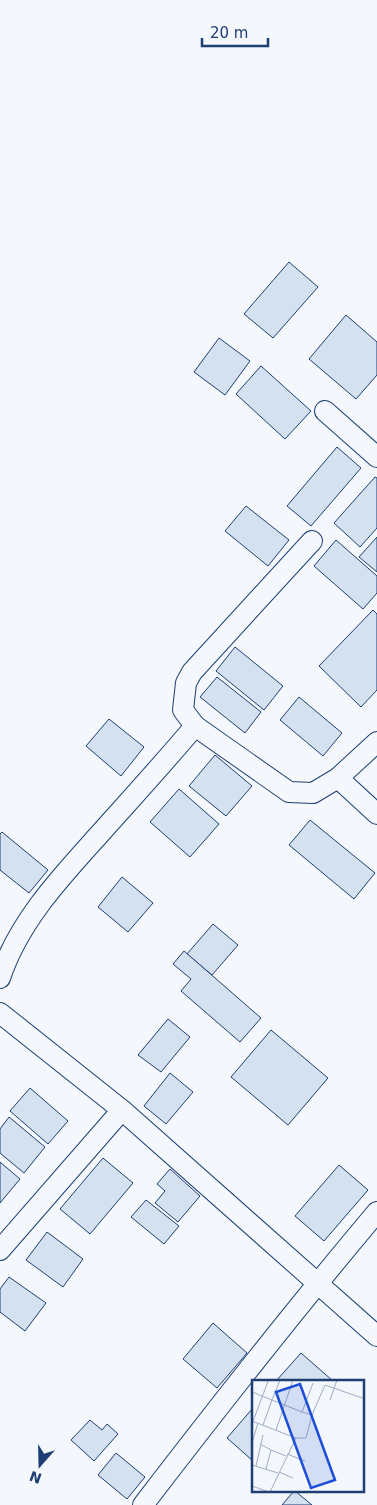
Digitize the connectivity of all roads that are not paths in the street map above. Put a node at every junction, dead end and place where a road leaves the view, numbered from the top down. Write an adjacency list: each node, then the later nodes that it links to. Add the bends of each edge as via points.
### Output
1 (325, 411): 2 (street)
2 (377, 457)
3 (312, 541): 4 (street, via 192,672 186,683 183,710)
4 (195, 726): 6 (street, via 289,792 313,794); 8 (street, via 51,888 7,956)
5 (377, 742): 6 (street)
6 (338, 778): 7 (street)
7 (377, 814)
8 (0, 978)
9 (0, 1013): 10 (street)
10 (122, 1110): 12 (street); 13 (street)
11 (377, 1212): 13 (street)
12 (0, 1250)
13 (317, 1284): 14 (street); 15 (street)
14 (377, 1336)
15 (143, 1505)

